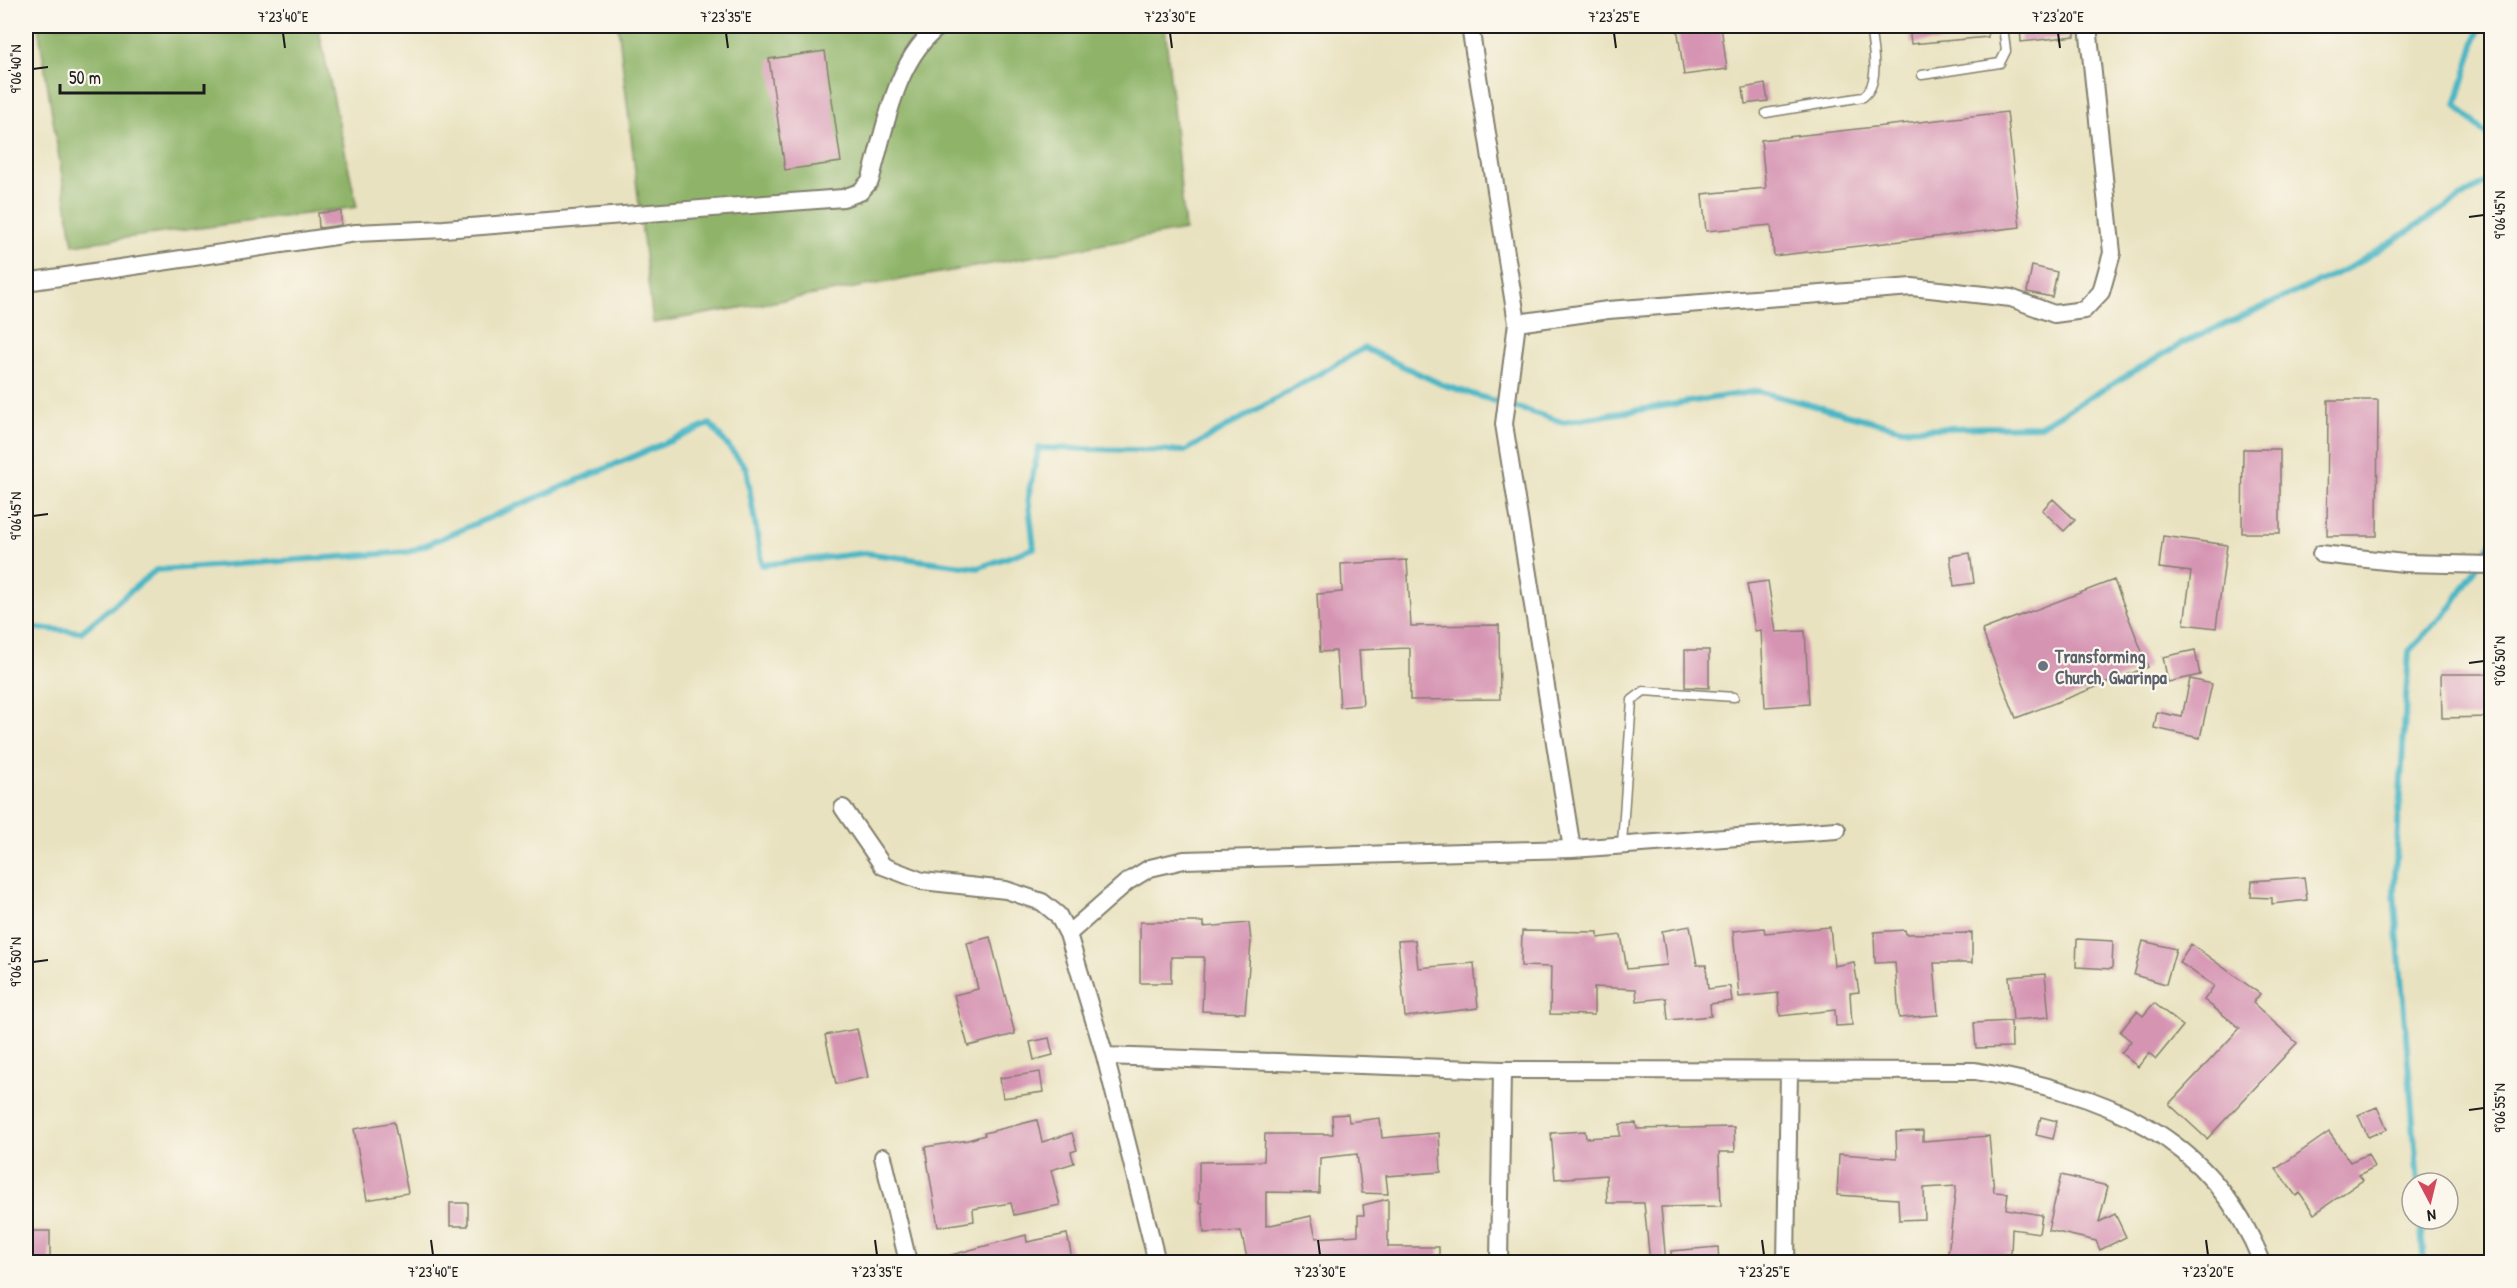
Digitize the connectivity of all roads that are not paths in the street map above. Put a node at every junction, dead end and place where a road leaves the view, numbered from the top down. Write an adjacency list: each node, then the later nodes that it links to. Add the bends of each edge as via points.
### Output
1 (940, 26): 8 (street, via 922,42 903,71 870,181 860,192 843,198 356,233)
2 (1470, 26): 9 (street)
3 (1870, 26): 7 (lane, via 1874,81 1870,92 1863,97)
4 (2002, 26): 6 (lane, via 2006,51 2000,63)
5 (2088, 26): 9 (street, via 2112,254 2101,292 2084,310 2054,314 2011,298 1912,287 1608,310)
6 (1922, 75)
7 (1766, 113)
8 (26, 282)
9 (1517, 323): 16 (street, via 1504,424)
10 (2321, 554): 11 (street, via 2404,563)
11 (2492, 565)
12 (1734, 697): 15 (lane, via 1644,691 1632,700)
13 (843, 808): 17 (street, via 883,866 922,880 1006,890 1042,902 1058,915)
14 (1837, 830): 15 (street)
15 (1622, 844): 16 (street)
16 (1572, 849): 17 (street, via 1185,860 1150,868 1127,882)
17 (1068, 934): 18 (street)
18 (1105, 1056): 19 (street); 23 (street)
19 (1502, 1070): 20 (street); 24 (street)
20 (1789, 1071): 25 (street); 26 (street, via 1975,1071 2041,1083 2109,1105 2164,1137 2198,1166 2230,1201)
21 (883, 1157): 22 (street)
22 (908, 1263)
23 (1157, 1263)
24 (1499, 1263)
25 (1786, 1263)
26 (2262, 1263)

